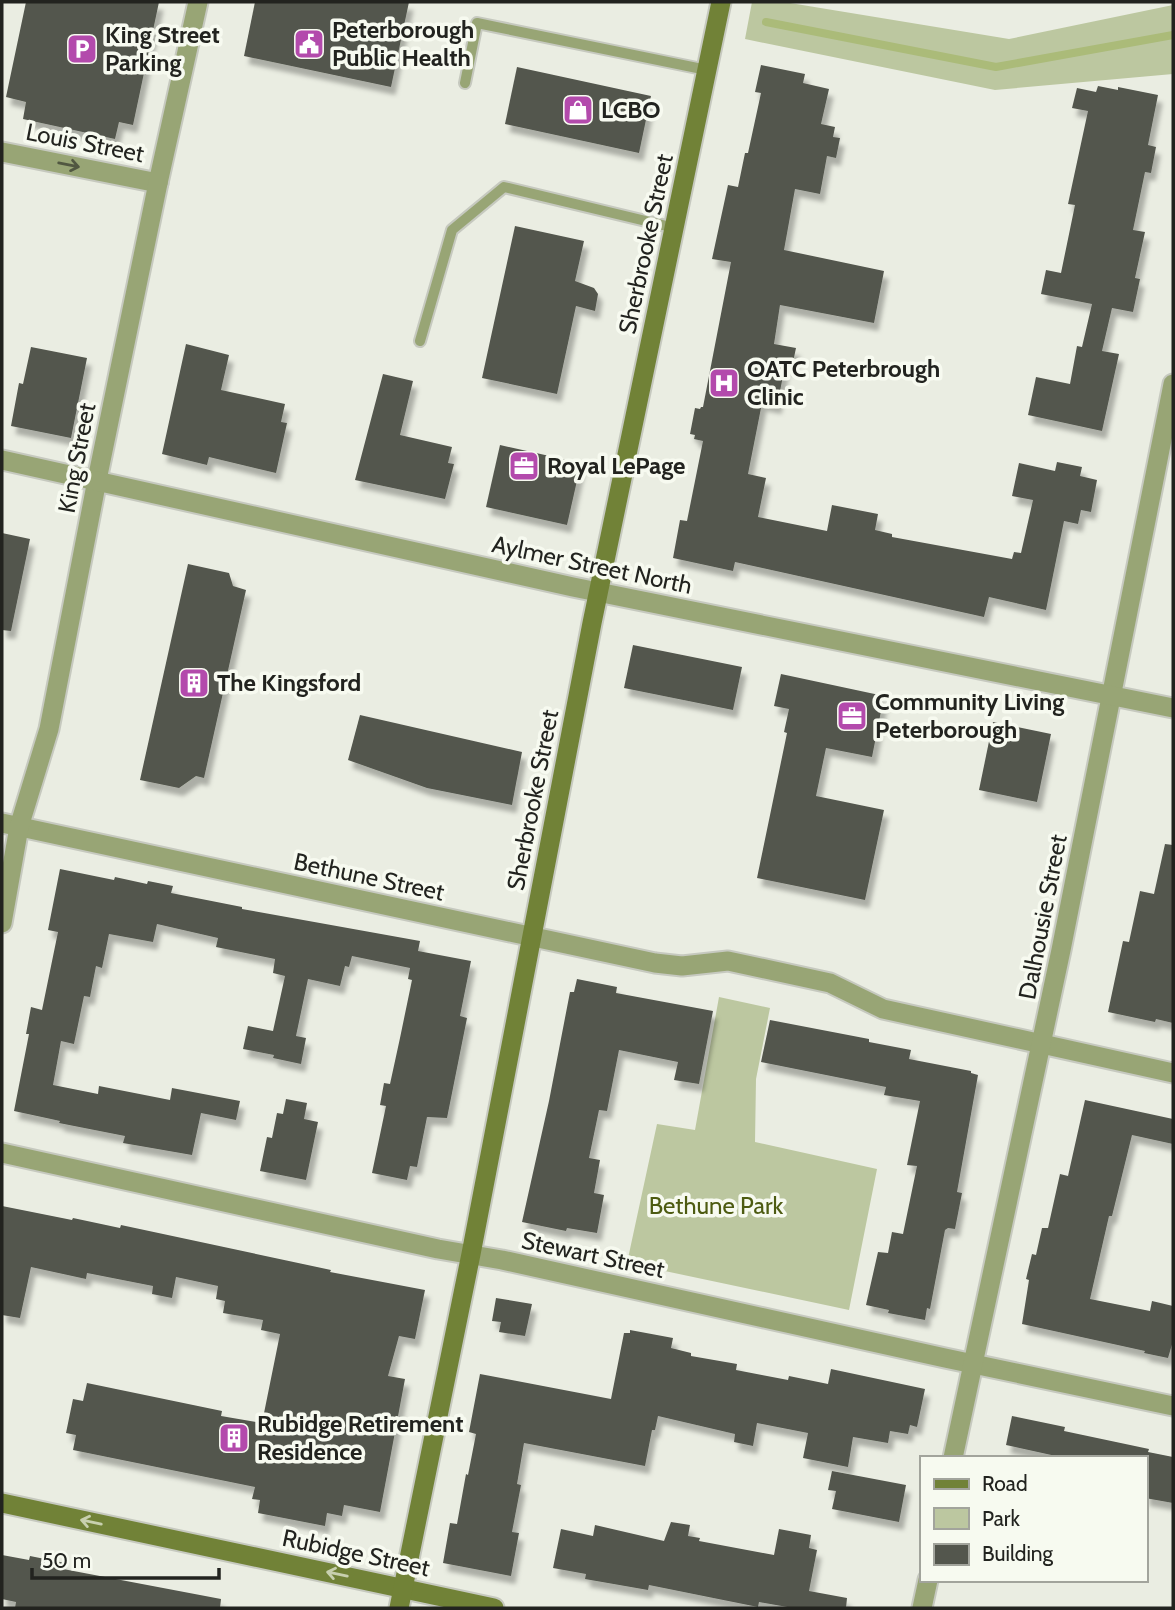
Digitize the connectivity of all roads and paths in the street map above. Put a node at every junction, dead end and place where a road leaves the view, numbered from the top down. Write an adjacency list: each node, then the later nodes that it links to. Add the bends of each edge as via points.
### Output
1 (198, 2): 6 (street, King Street)
2 (721, 2): 3 (main road, Sherbrooke Street)
3 (707, 70): 4 (lane, via 477,23); 7 (main road, Sherbrooke Street)
4 (465, 83)
5 (2, 152): 6 (street, Louis Street, one-way to 6)
6 (158, 183): 11 (street, King Street)
7 (675, 228): 8 (lane, via 504,187 452,230); 12 (main road, Sherbrooke Street)
8 (420, 341)
9 (1173, 384): 13 (street, Dalhousie Street)
10 (2, 460): 11 (street, Aylmer Street North)
11 (97, 480): 12 (street, Aylmer Street North); 15 (street, King Street, via 49,729)
12 (599, 593): 13 (street, Aylmer Street North); 17 (main road, Sherbrooke Street)
13 (1112, 694): 14 (street, Aylmer Street North); 18 (street, Dalhousie Street)
14 (1173, 708)
15 (10, 825): 16 (street, King Street); 17 (street, Bethune Street)
16 (2, 923)
17 (531, 936): 18 (street, Bethune Street, via 655,963 682,966 728,961 830,983 883,1009); 21 (main road, Sherbrooke Street)
18 (1042, 1043): 19 (street); 22 (street, Dalhousie Street)
19 (1173, 1073)
20 (2, 1153): 21 (street, Stewart Street)
21 (471, 1254): 22 (street, Stewart Street); 27 (main road, Sherbrooke Street)
22 (973, 1364): 23 (street, Stewart Street); 24 (street, Dalhousie Street)
23 (1173, 1406)
24 (953, 1456)
25 (2, 1503): 27 (main road, Rubidge Street, one-way to 25)
26 (928, 1582): 30 (street)
27 (404, 1587): 28 (main road, Sherbrooke Street); 29 (main road, Rubidge Street)
28 (398, 1608)
29 (494, 1608)
30 (922, 1608)

